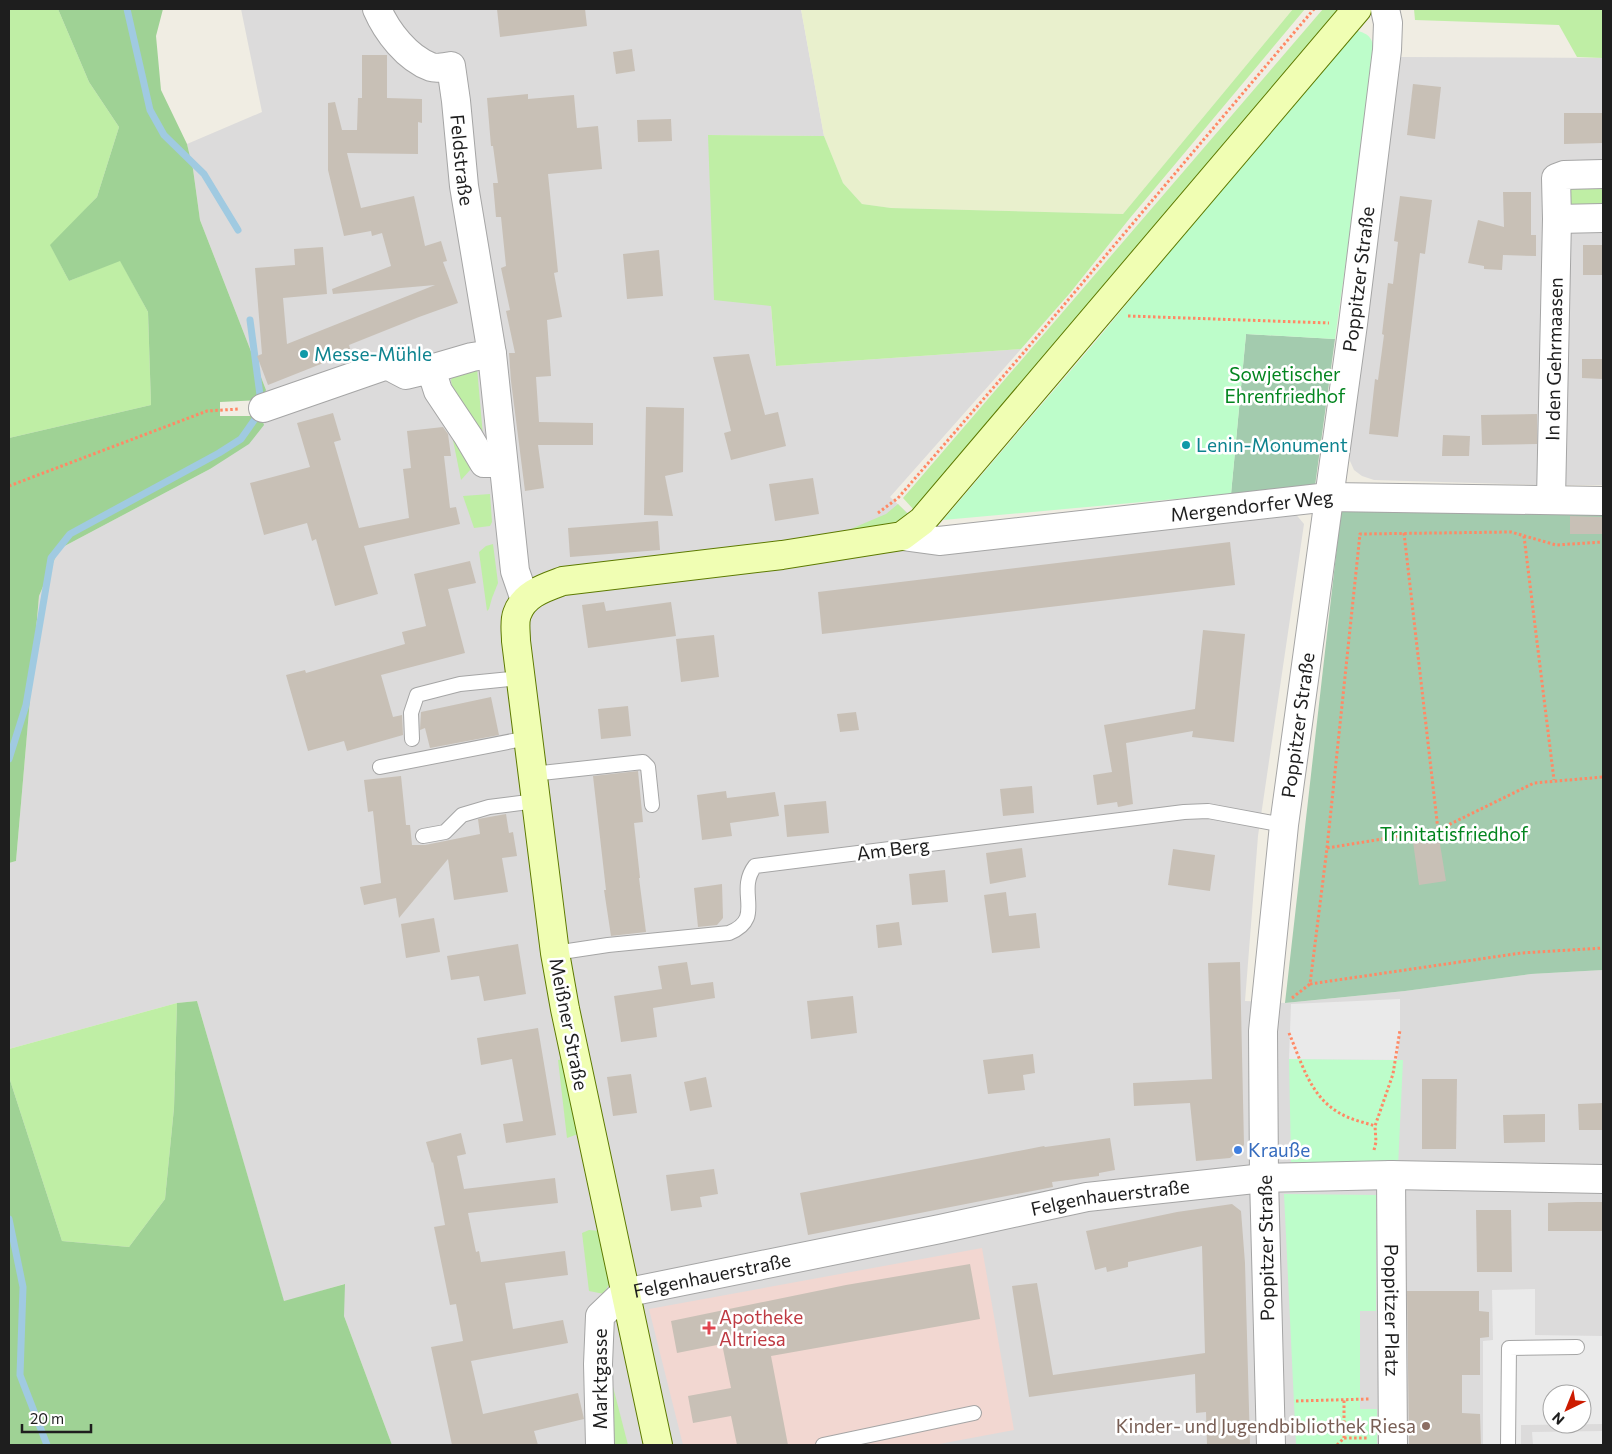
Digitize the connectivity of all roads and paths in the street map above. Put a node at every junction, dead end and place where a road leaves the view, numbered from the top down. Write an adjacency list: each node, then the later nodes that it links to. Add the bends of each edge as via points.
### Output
1 (377, 9): 10 (street, Feldstraße, via 411,55 433,68 451,66 464,186)
2 (1314, 9): 16 (path)
3 (1357, 9): 8 (main road)
4 (1385, 9): 9 (street, Poppitzer Straße, via 1387,50)
5 (1603, 174): 7 (street, In den Gehrmaasen, via 1564,174 1556,178)
6 (1603, 218): 7 (street)
7 (1557, 219): 17 (street, In den Gehrmaasen)
8 (1098, 315): 9 (path); 20 (main road, via 922,522)
9 (1352, 324): 15 (street, Poppitzer Straße)
10 (492, 354): 11 (street); 13 (street, Feldstraße)
11 (430, 369): 12 (street, via 406,374 387,365); 13 (street, via 438,390 484,463)
12 (263, 408): 14 (path, via 207,411)
13 (502, 462): 23 (street, Feldstraße, via 515,571)
14 (9, 486)
15 (1329, 497): 17 (street, Mergendorfer Weg); 20 (street, Mergendorfer Weg, via 939,541); 33 (street, Poppitzer Straße)
16 (898, 498)
17 (1551, 499): 18 (street, Mergendorfer Weg)
18 (1603, 500)
19 (1404, 533): 21 (path, via 1511,532); 34 (path); 36 (path, via 1360,534)
20 (902, 536): 23 (main road, via 782,555 563,581 543,588)
21 (1524, 536): 22 (path, via 1556,545); 30 (path)
22 (1603, 542)
23 (525, 600): 24 (main road, Meißner Straße, via 516,616)
24 (520, 678): 25 (main road, Meißner Straße); 26 (lane, via 460,684 417,695 411,713)
25 (528, 738): 27 (lane); 28 (main road, Meißner Straße)
26 (412, 739)
27 (380, 767)
28 (532, 774): 31 (main road, Meißner Straße); 32 (lane, via 643,762 648,767)
29 (1603, 777): 30 (path)
30 (1554, 780): 34 (path, via 1534,783)
31 (536, 801): 35 (lane, via 489,807 462,815 445,832); 38 (main road, Meißner Straße)
32 (652, 806)
33 (1284, 825): 38 (lane, Am Berg, via 1208,811 1184,812 754,866 748,875 748,915 737,930); 41 (street, Poppitzer Straße)
34 (1438, 830): 36 (path)
35 (423, 836)
36 (1327, 848): 39 (path)
37 (1603, 948): 39 (path, via 1521,953)
38 (555, 953): 46 (main road, Meißner Straße)
39 (1310, 984): 41 (path, via 1286,1003)
40 (1400, 1030): 42 (path, via 1394,1074)
41 (1276, 1032): 42 (path, via 1320,1099 1338,1113); 44 (street, Poppitzer Straße)
42 (1374, 1126): 43 (path)
43 (1381, 1175): 44 (street, Felgenhauerstraße); 45 (street, Felgenhauerstraße); 48 (street, Poppitzer Platz)
44 (1264, 1178): 46 (street, Felgenhauerstraße, via 1087,1197); 50 (street, Poppitzer Straße)
45 (1603, 1179)
46 (624, 1293): 54 (street, Marktgasse, via 600,1316); 55 (main road, Meißner Straße)
47 (1578, 1348): 59 (lane, via 1509,1348)
48 (1394, 1398): 49 (path); 53 (street, Poppitzer Platz)
49 (1344, 1400): 50 (path); 52 (path)
50 (1270, 1402): 57 (street, Poppitzer Straße)
51 (974, 1413): 56 (lane)
52 (1344, 1438): 53 (path); 58 (path)
53 (1394, 1441)
54 (600, 1445)
55 (658, 1445)
56 (823, 1445)
57 (1271, 1445)
58 (1337, 1445)
59 (1508, 1445)

